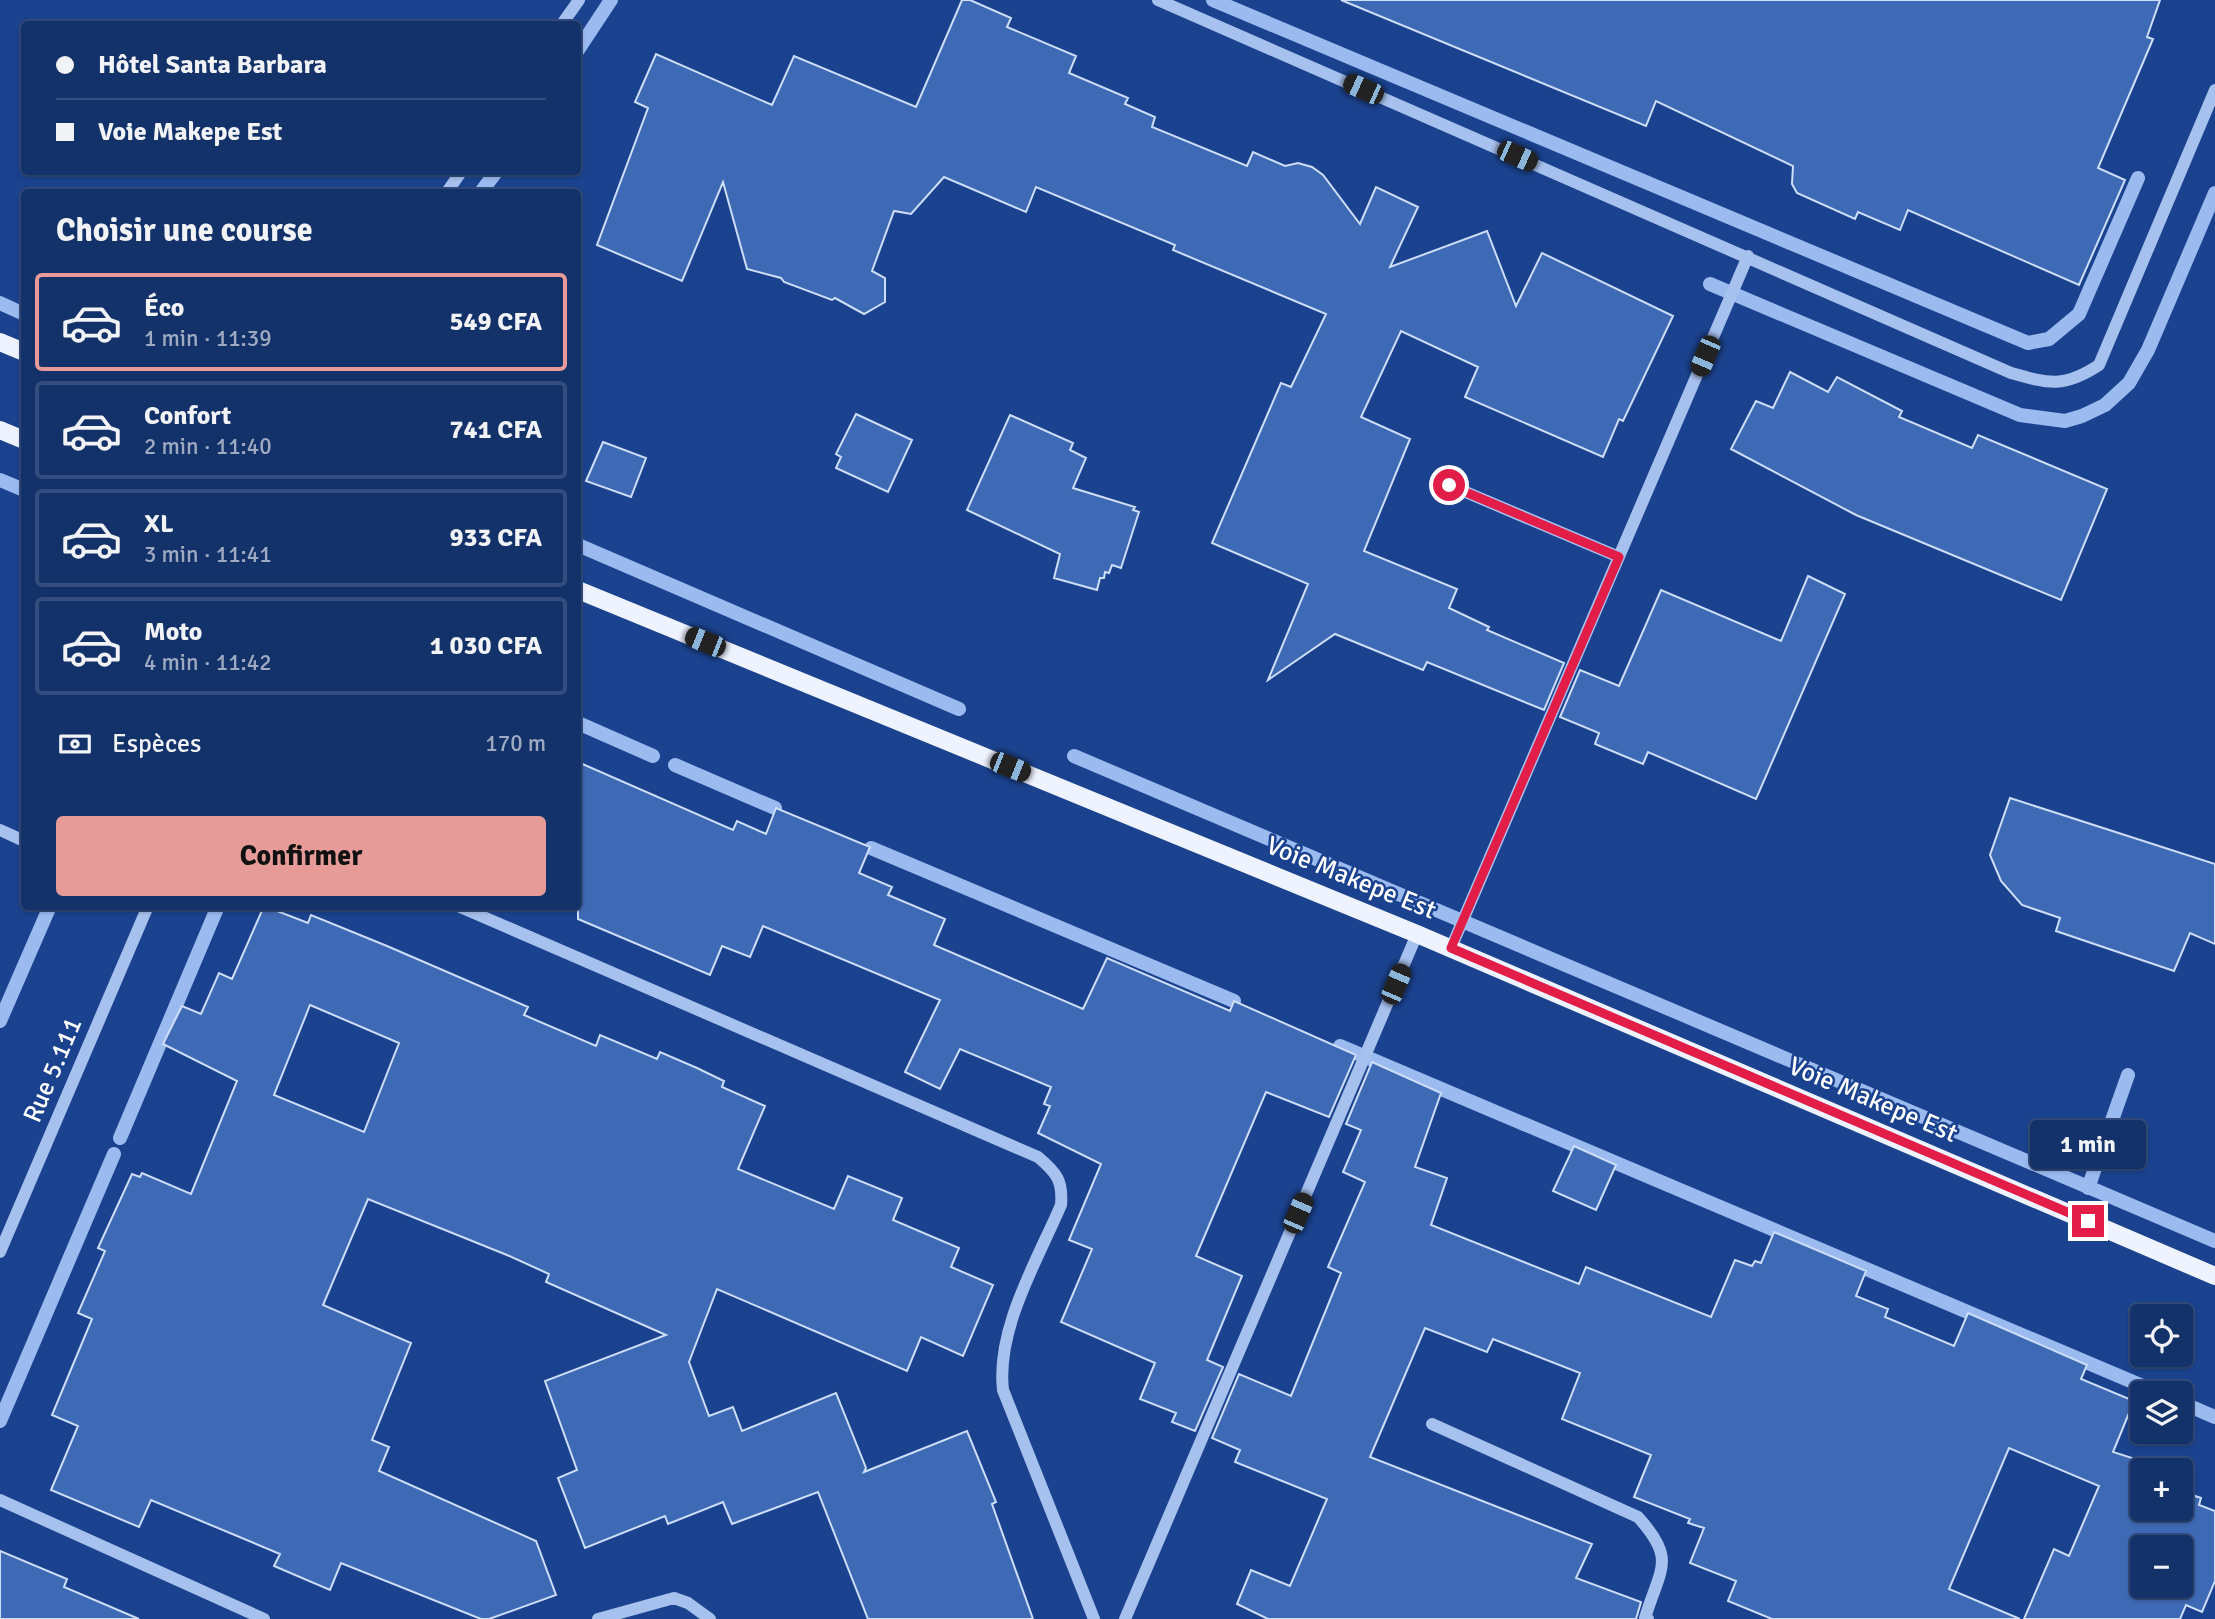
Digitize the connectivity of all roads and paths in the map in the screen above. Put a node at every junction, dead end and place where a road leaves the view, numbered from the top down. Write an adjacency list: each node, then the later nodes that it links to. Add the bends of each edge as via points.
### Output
1 (579, 0): 3 (street)
2 (1158, 0): 5 (street)
3 (564, 21)
4 (2215, 90): 5 (street, via 2099,365 2077,379 2051,384 2011,373)
5 (1748, 256): 11 (street)
6 (0, 342): 7 (main road)
7 (21, 351)
8 (0, 430): 9 (main road)
9 (21, 439)
10 (1449, 485): 11 (street)
11 (1619, 557): 18 (street)
12 (581, 591): 17 (main road, Voie Makepe Est)
13 (0, 830): 14 (street)
14 (21, 840)
15 (146, 910): 19 (street, Rue 5.111)
16 (467, 910): 26 (street, via 1038,1157 1057,1172 1061,1205 1007,1334 1000,1365 1003,1390)
17 (1417, 934): 18 (main road, Voie Makepe Est); 27 (street)
18 (1451, 948): 20 (main road, Voie Makepe Est)
19 (0, 1252)
20 (2215, 1276)
21 (1432, 1424): 28 (street, via 1637,1517 1657,1538 1664,1563)
22 (0, 1500): 23 (street)
23 (264, 1619)
24 (598, 1619): 25 (street, via 674,1598)
25 (710, 1619)
26 (1094, 1619)
27 (1125, 1619)
28 (1646, 1619)

